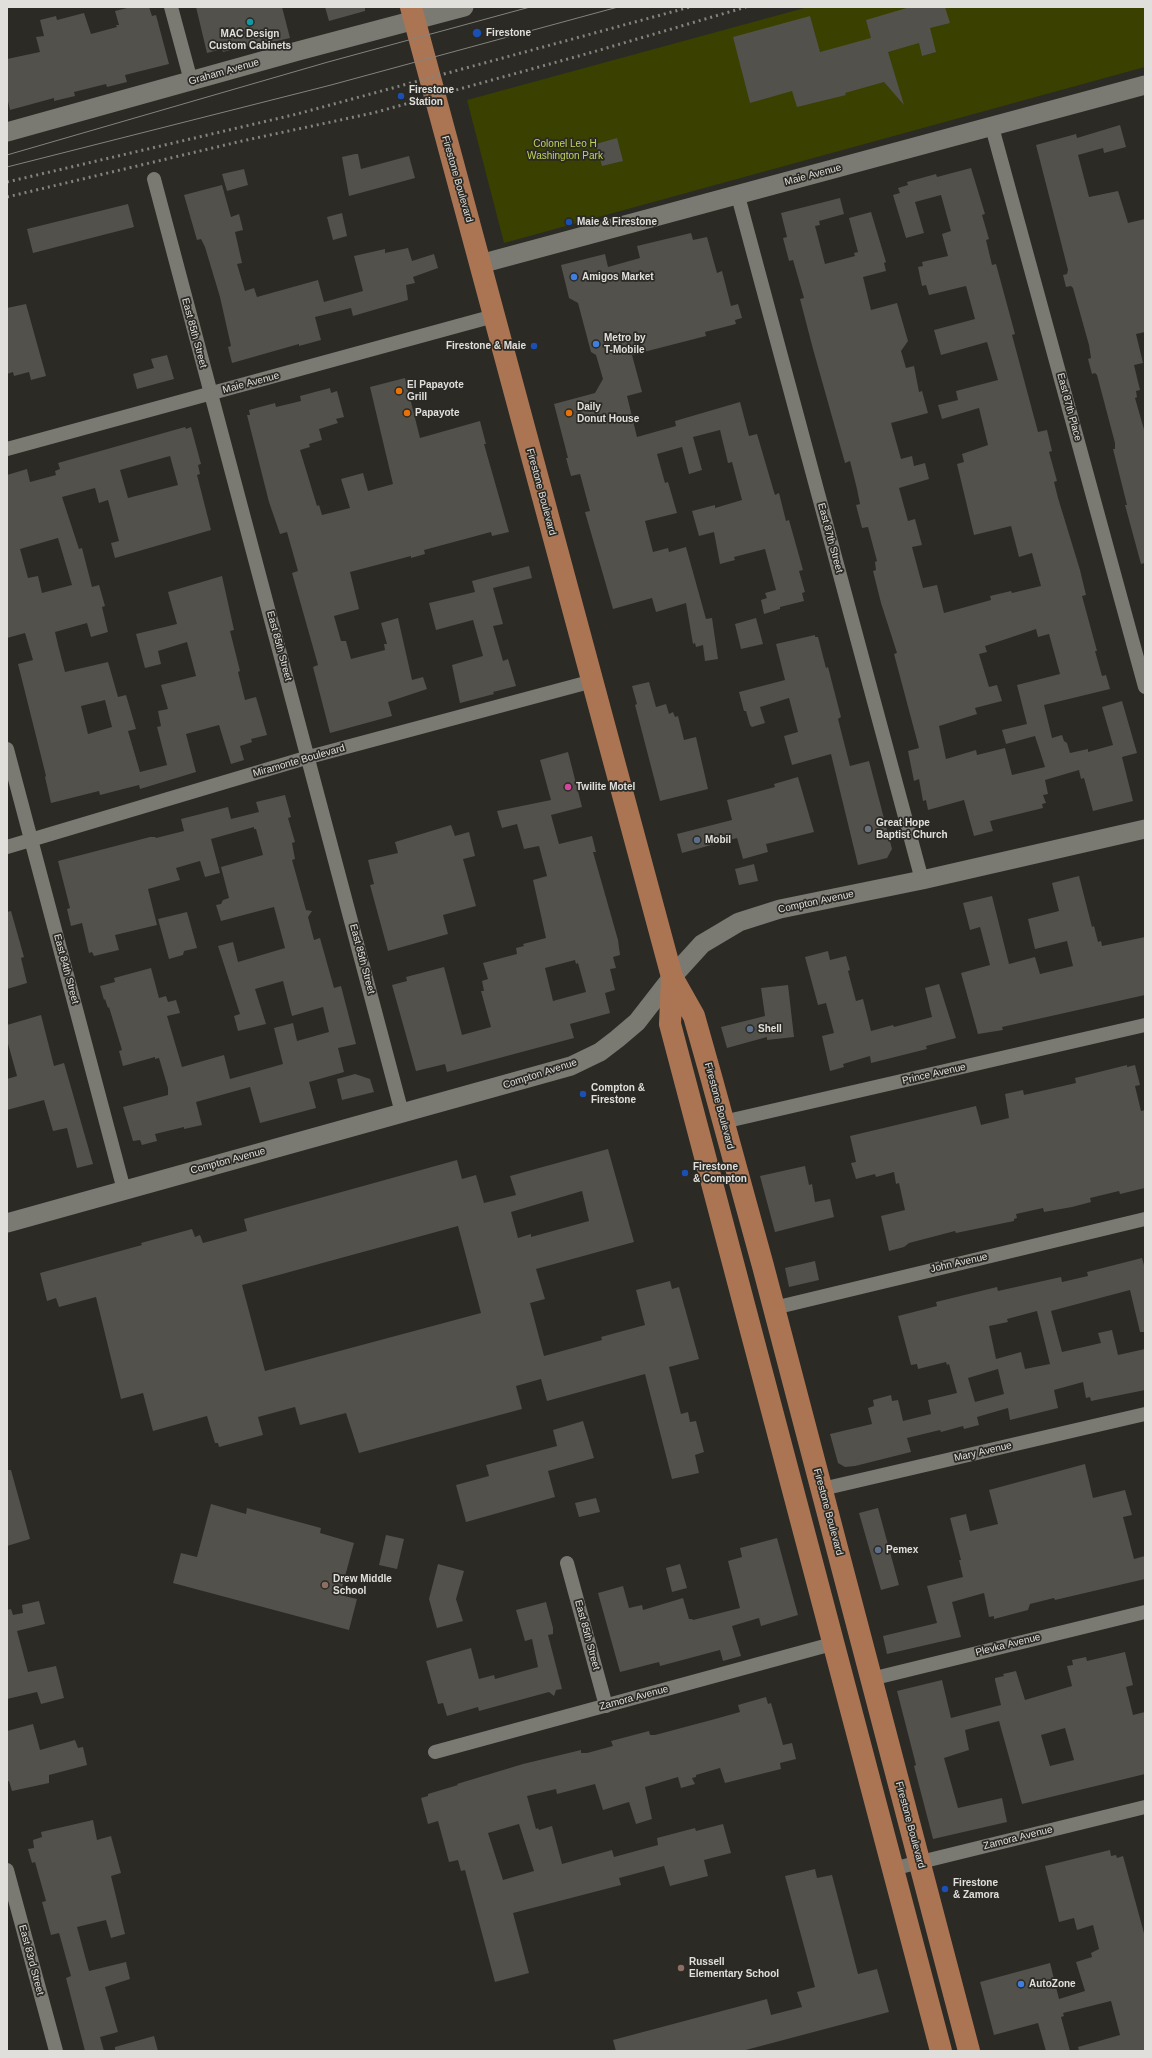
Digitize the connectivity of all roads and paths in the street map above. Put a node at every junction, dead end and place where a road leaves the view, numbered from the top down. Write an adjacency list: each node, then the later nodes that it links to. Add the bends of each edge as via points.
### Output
1 (171, 7): 4 (street)
2 (464, 7): 3 (main road, Graham Avenue)
3 (412, 13): 4 (main road, Graham Avenue); 10 (main road, Firestone Boulevard)
4 (191, 81): 7 (main road, Graham Avenue)
5 (1145, 85): 6 (main road, Maie Avenue)
6 (992, 127): 9 (main road, Maie Avenue); 15 (street, East 87th Place)
7 (7, 132)
8 (154, 180): 12 (street, East 85th Street)
9 (738, 196): 10 (main road, Maie Avenue); 21 (street, East 87th Street)
10 (480, 264): 11 (main road, Firestone Boulevard)
11 (494, 316): 12 (street, Maie Avenue); 14 (main road, Firestone Boulevard)
12 (210, 394): 13 (street, Maie Avenue); 17 (street, East 85th Street)
13 (7, 450)
14 (593, 681): 17 (street, Miramonte Boulevard); 22 (main road, Firestone Boulevard)
15 (1145, 687)
16 (7, 749): 19 (street, East 84th Street)
17 (309, 757): 19 (street, Miramonte Boulevard); 24 (street, East 85th Street)
18 (1145, 829): 21 (main road, Compton Avenue)
19 (31, 840): 20 (street, Miramonte Boulevard); 26 (street, East 84th Street)
20 (7, 847)
21 (922, 880): 22 (main road, Compton Avenue, via 780,909 739,922 702,944)
22 (672, 977): 24 (main road, Compton Avenue, via 637,1022 600,1052 564,1068); 25 (main road, Firestone Boulevard, via 694,1016); 34 (main road, Firestone Boulevard, via 670,1024)
23 (1145, 1026): 25 (street, Prince Avenue)
24 (402, 1113): 26 (main road, Compton Avenue)
25 (723, 1122): 29 (main road, Firestone Boulevard)
26 (124, 1190): 28 (main road, Compton Avenue)
27 (1145, 1219): 29 (street, John Avenue)
28 (7, 1223)
29 (774, 1308): 31 (main road, Firestone Boulevard)
30 (1145, 1414): 31 (street, Mary Avenue)
31 (822, 1489): 35 (main road, Firestone Boulevard)
32 (567, 1563): 36 (street, East 85th Street)
33 (1145, 1612): 35 (street, Plevka Avenue)
34 (832, 1644): 36 (street, Zamora Avenue); 40 (main road, Firestone Boulevard)
35 (871, 1679): 39 (main road, Firestone Boulevard)
36 (606, 1706): 37 (street, Zamora Avenue)
37 (435, 1752)
38 (1145, 1808): 39 (street, Zamora Avenue)
39 (920, 1862): 40 (street, Zamora Avenue); 44 (main road, Firestone Boulevard)
40 (892, 1869): 43 (main road, Firestone Boulevard)
41 (7, 1870): 42 (street, East 83rd Street)
42 (56, 2051)
43 (941, 2051)
44 (969, 2051)

